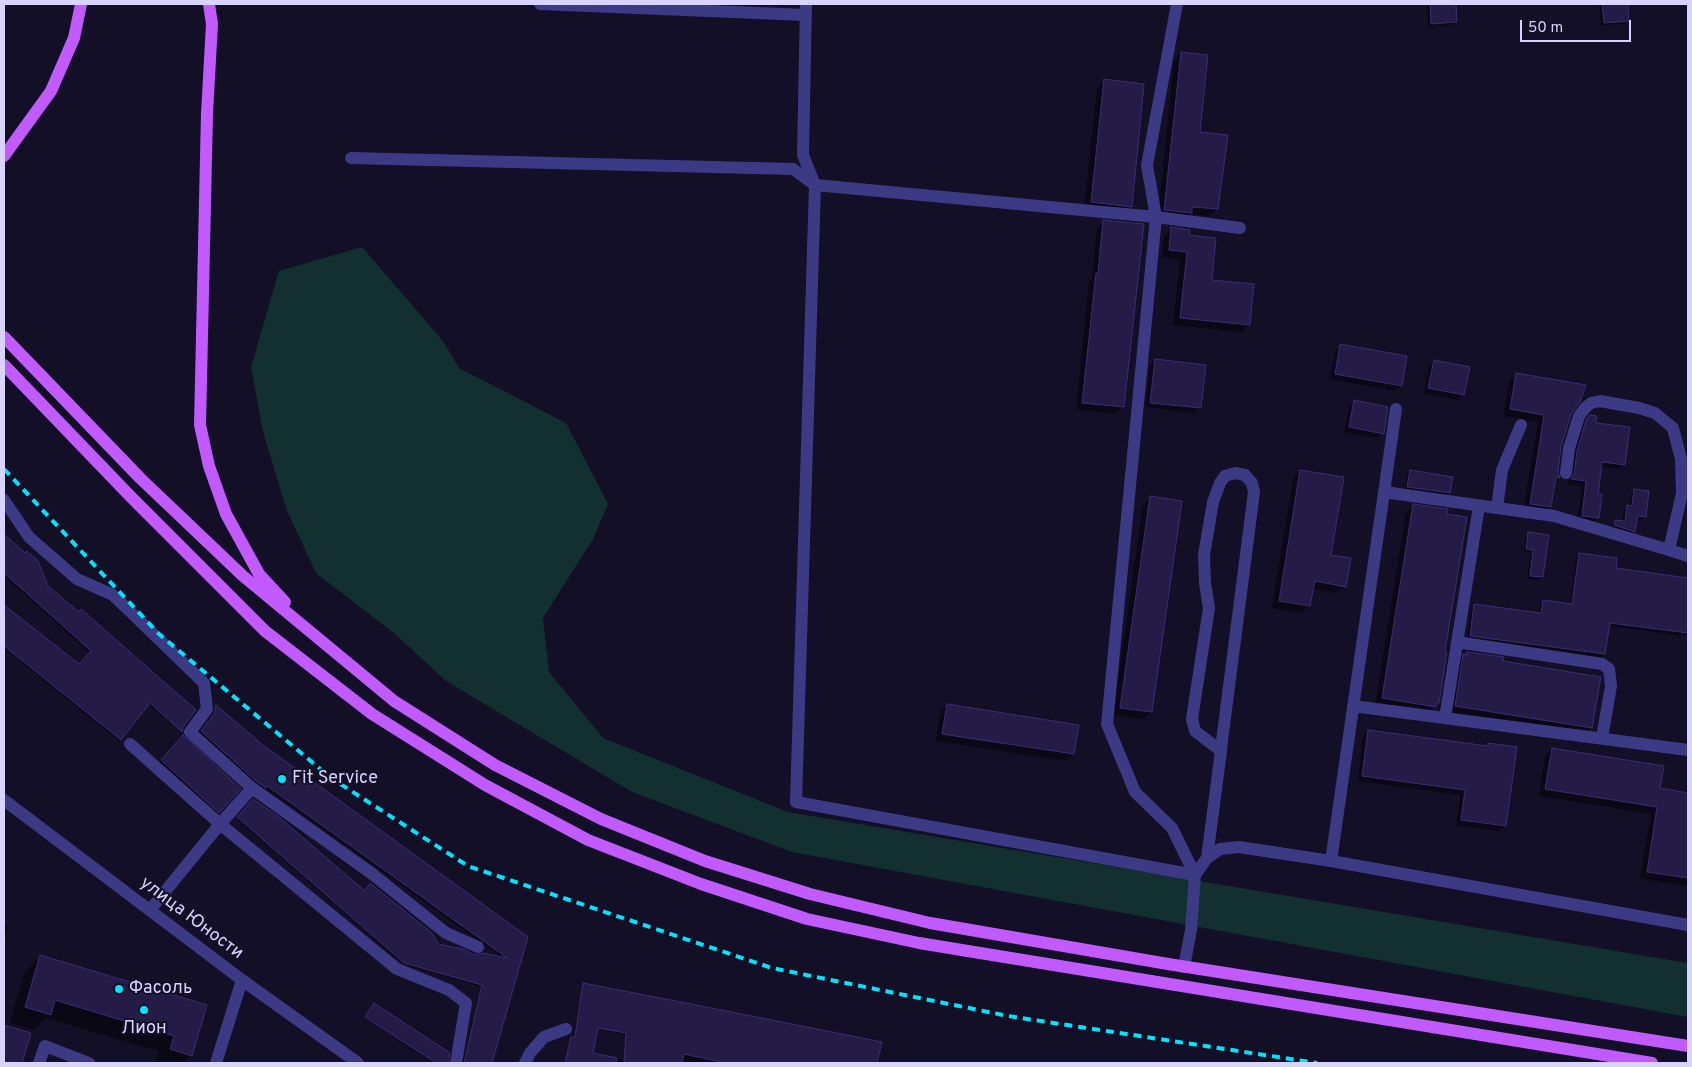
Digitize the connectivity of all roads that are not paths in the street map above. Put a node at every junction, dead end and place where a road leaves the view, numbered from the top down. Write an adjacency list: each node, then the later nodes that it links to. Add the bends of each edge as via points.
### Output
1 (81, 4): 6 (main road, via 74,38 51,91)
2 (209, 4): 22 (main road, via 212,24 200,425 208,466 226,514 259,574)
3 (540, 4): 5 (street)
4 (1177, 4): 9 (street, via 1147,165)
5 (806, 9): 8 (street, via 804,156)
6 (4, 156)
7 (351, 158): 8 (street, via 793,169)
8 (815, 184): 9 (street); 35 (street, via 796,802)
9 (1156, 217): 10 (street); 35 (street, via 1107,724 1135,792 1172,828)
10 (1240, 228)
11 (4, 337): 22 (main road, via 141,479 243,576)
12 (4, 365): 49 (main road, via 264,631 372,714 485,785 588,840 701,884 807,919 919,943)
13 (1396, 409): 16 (street)
14 (1521, 425): 19 (street, via 1502,470)
15 (1566, 473): 20 (street, via 1569,449 1584,408 1600,401 1655,413 1673,428 1681,459 1682,493)
16 (1384, 492): 18 (street); 24 (street)
17 (4, 500): 30 (street, via 29,537 77,579 113,595 204,683 207,710 190,732)
18 (1479, 506): 19 (street); 23 (street)
19 (1497, 508): 20 (street, via 1554,516)
20 (1669, 550): 21 (street)
21 (1688, 556)
22 (316, 638): 39 (main road, via 394,701 495,766 601,819 705,861 810,894 930,923)
23 (1457, 642): 25 (street); 26 (street, via 1602,664 1609,669 1611,686)
24 (1353, 706): 25 (street); 34 (street)
25 (1445, 718): 26 (street)
26 (1602, 738): 28 (street)
27 (130, 744): 32 (street)
28 (1688, 750)
29 (1221, 752): 29 (street, via 1254,492 1252,483 1244,475 1234,473 1225,476 1220,483 1205,546 1209,608 1192,719 1195,731); 33 (street)
30 (252, 788): 32 (street); 38 (street, via 371,873 446,933)
31 (4, 800): 36 (street, улица Юности)
32 (220, 824): 36 (street); 47 (street, via 397,969 449,990 466,1003)
33 (1207, 858): 34 (street, via 1220,849 1239,847); 35 (street)
34 (1331, 861): 37 (street)
35 (1195, 875): 39 (street, via 1191,930)
36 (150, 910): 40 (street, улица Юности)
37 (1688, 925)
38 (478, 947)
39 (1184, 967): 42 (main road)
40 (242, 980): 45 (street); 46 (street, улица Юности)
41 (566, 1028): 48 (street, via 544,1037)
42 (1688, 1046)
43 (39, 1063): 44 (street, via 45,1046)
44 (89, 1063)
45 (217, 1063)
46 (358, 1063)
47 (456, 1063)
48 (525, 1063)
49 (1652, 1063)

